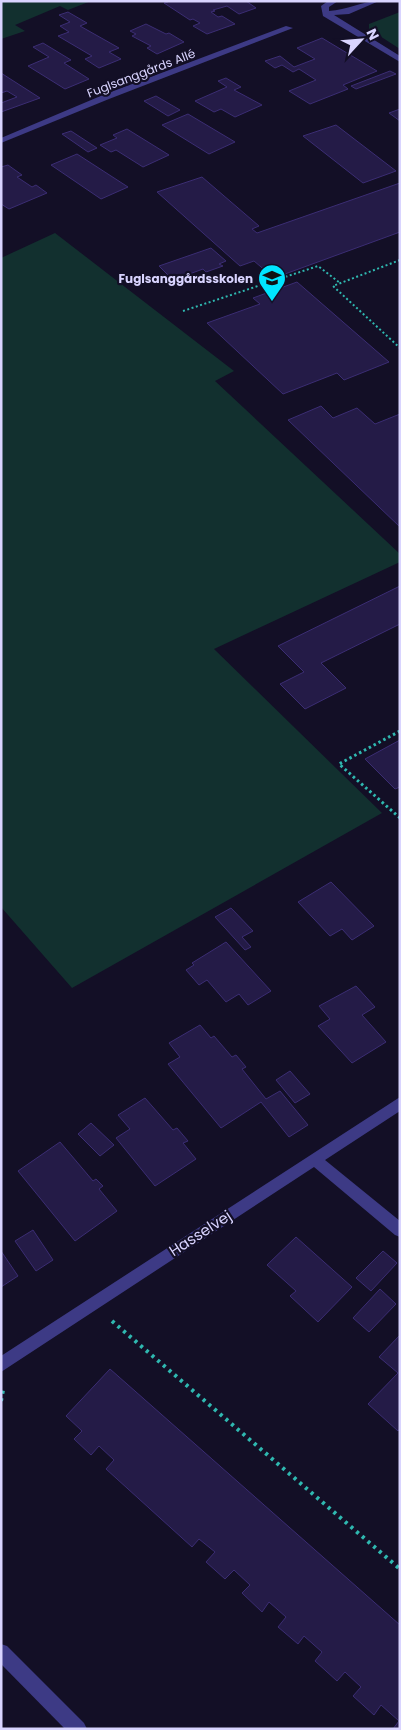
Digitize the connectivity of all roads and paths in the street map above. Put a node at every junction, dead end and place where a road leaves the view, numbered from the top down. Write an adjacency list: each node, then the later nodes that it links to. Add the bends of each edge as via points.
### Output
1 (334, 1): 3 (street, via 325,6)
2 (375, 1): 3 (street, via 346,12)
3 (326, 14): 5 (street)
4 (289, 28): 6 (street, Fuglsanggårds Allé, via 106,97)
5 (400, 60)
6 (1, 141)
7 (400, 260): 8 (path)
8 (340, 283): 9 (path, via 318,266); 10 (path, via 333,286)
9 (183, 311)
10 (400, 348)
11 (400, 731): 12 (path, via 339,764)
12 (400, 818)
13 (400, 1103): 14 (street, Hasselvej)
14 (314, 1160): 15 (street); 16 (street, Hasselvej)
15 (400, 1230)
16 (93, 1304): 17 (street, Hasselvej); 18 (path)
17 (1, 1365)
18 (400, 1569)
19 (1, 1652): 20 (street)
20 (78, 1729)

